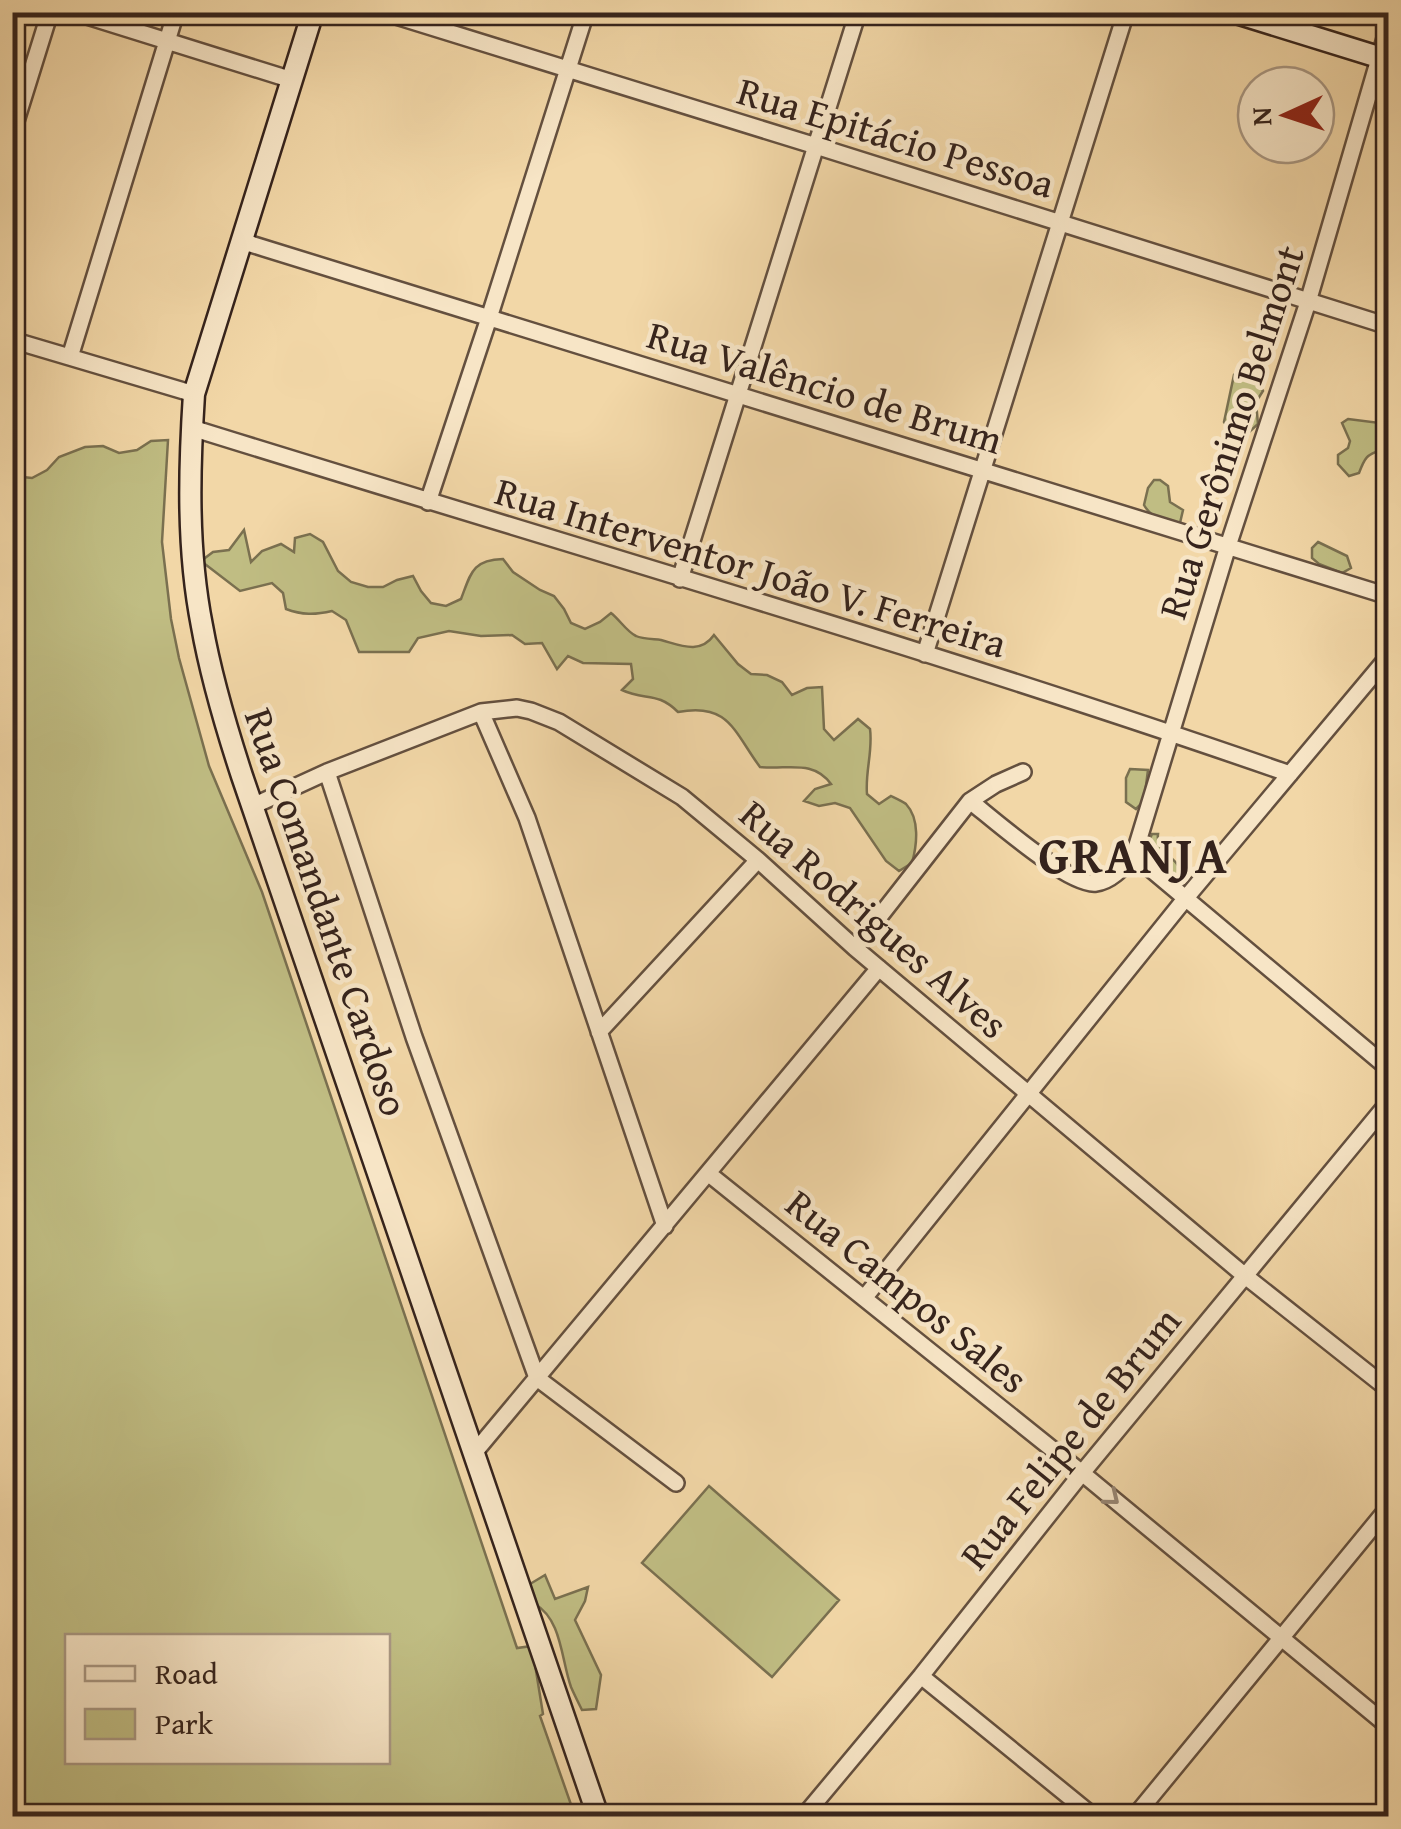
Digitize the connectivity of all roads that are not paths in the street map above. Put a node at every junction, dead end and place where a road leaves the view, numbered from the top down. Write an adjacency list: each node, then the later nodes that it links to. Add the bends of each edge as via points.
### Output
1 (50, 12): 15 (street)
2 (74, 12): 11 (street)
3 (176, 12): 11 (street)
4 (314, 12): 14 (street, Rua Comandante Cardoso)
5 (383, 12): 13 (street, Rua Epitácio Pessoa)
6 (586, 12): 13 (street)
7 (858, 12): 16 (street)
8 (1126, 12): 17 (street)
9 (1233, 12): 12 (street)
10 (1388, 28): 12 (street, Rua Gerônimo Belmont)
11 (167, 41): 14 (street); 23 (street)
12 (1384, 59): 19 (street, Rua Gerônimo Belmont)
13 (568, 69): 16 (street, Rua Epitácio Pessoa); 20 (street)
14 (292, 80): 18 (street, Rua Comandante Cardoso)
15 (12, 134)
16 (816, 146): 17 (street, Rua Epitácio Pessoa); 25 (street)
17 (1059, 222): 19 (street, Rua Epitácio Pessoa); 27 (street)
18 (241, 241): 20 (street, Rua Valêncio de Brum); 24 (street, Rua Comandante Cardoso)
19 (1308, 302): 21 (street, Rua Epitácio Pessoa); 29 (street, Rua Gerônimo Belmont)
20 (489, 318): 25 (street, Rua Valêncio de Brum); 28 (street)
21 (1388, 326)
22 (12, 340): 23 (street)
23 (70, 358): 24 (street)
24 (194, 394): 26 (street, Rua Comandante Cardoso)
25 (738, 394): 27 (street, Rua Valêncio de Brum); 30 (street)
26 (192, 428): 28 (street, Rua Interventor João V. Ferreira); 40 (street, Rua Comandante Cardoso, via 190,506 201,623)
27 (982, 470): 29 (street, Rua Valêncio de Brum); 32 (street)
28 (428, 502): 30 (street, Rua Interventor João V. Ferreira)
29 (1228, 546): 31 (street, Rua Valêncio de Brum); 35 (street, Rua Gerônimo Belmont)
30 (680, 579): 32 (street, Rua Interventor João V. Ferreira)
31 (1388, 596)
32 (924, 654): 35 (street, Rua Interventor João V. Ferreira)
33 (1388, 657): 38 (street)
34 (482, 712): 36 (street, Rua Rodrigues Alves); 42 (street, Rua Rodrigues Alves, via 518,708 559,722 682,797); 46 (street, via 527,818)
35 (1171, 732): 38 (street, Rua Interventor João V. Ferreira); 41 (street, Rua Gerônimo Belmont)
36 (327, 772): 40 (street, Rua Rodrigues Alves); 54 (street)
37 (1023, 772): 39 (street)
38 (1290, 774): 43 (street)
39 (970, 801): 41 (street, via 1068,876 1094,884 1115,875); 44 (street)
40 (253, 806): 56 (street, Rua Comandante Cardoso)
41 (1134, 855): 43 (street)
42 (758, 860): 44 (street, Rua Rodrigues Alves); 46 (street)
43 (1186, 899): 47 (street); 48 (street)
44 (855, 948): 45 (street, Rua Rodrigues Alves)
45 (880, 968): 48 (street, Rua Rodrigues Alves); 50 (street)
46 (599, 1032): 51 (street)
47 (1388, 1068)
48 (1028, 1093): 52 (street, Rua Rodrigues Alves); 53 (street)
49 (1388, 1104): 52 (street, Rua Felipe de Brum)
50 (709, 1174): 51 (street); 53 (street, Rua Campos Sales)
51 (665, 1226): 54 (street)
52 (1244, 1275): 55 (street, Rua Rodrigues Alves); 57 (street, Rua Felipe de Brum)
53 (865, 1297): 57 (street, Rua Campos Sales)
54 (538, 1378): 56 (street); 58 (street)
55 (1388, 1389)
56 (474, 1453): 63 (street, Rua Comandante Cardoso)
57 (1082, 1472): 60 (street, Rua Campos Sales, one-way to 60); 61 (street, Rua Felipe de Brum)
58 (676, 1483)
59 (1388, 1508): 60 (street)
60 (1282, 1637): 62 (street, Rua Campos Sales); 66 (street)
61 (920, 1676): 64 (street, Rua Felipe de Brum); 65 (street)
62 (1388, 1726)
63 (598, 1816)
64 (804, 1816)
65 (1093, 1816)
66 (1135, 1816)

